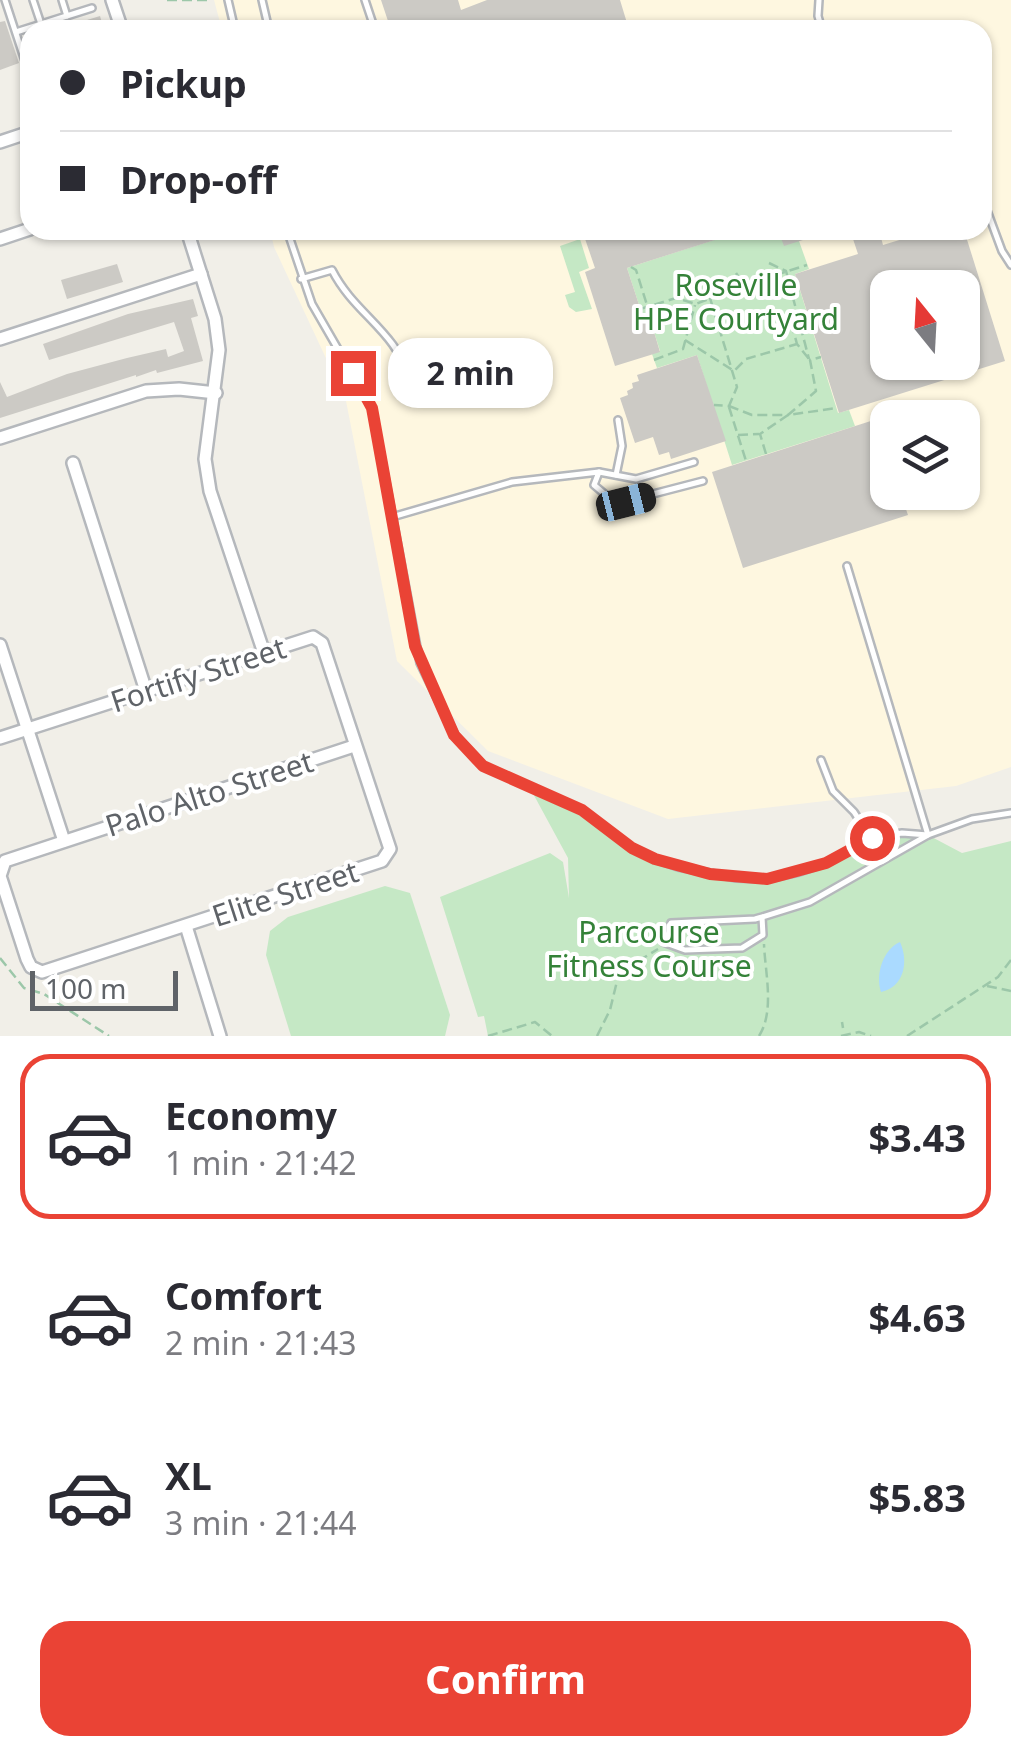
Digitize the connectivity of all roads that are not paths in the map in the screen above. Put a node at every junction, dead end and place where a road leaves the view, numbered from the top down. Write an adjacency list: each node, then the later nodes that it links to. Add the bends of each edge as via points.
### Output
1 (5, 0): 4 (lane)
2 (62, 0): 6 (lane)
3 (92, 8): 6 (lane)
4 (9, 12): 5 (lane); 9 (lane)
5 (0, 14)
6 (67, 16): 7 (lane)
7 (54, 20)
8 (20, 31): 9 (lane)
9 (16, 32): 10 (lane)
10 (20, 45)
11 (992, 224): 14 (lane)
12 (189, 240): 15 (street)
13 (289, 240): 16 (lane)
14 (1011, 265)
15 (201, 274): 17 (street); 19 (street, via 219,350)
16 (302, 280): 18 (lane, via 332,270 397,346); 27 (lane, via 372,408)
17 (0, 339)
18 (410, 380)
19 (216, 393): 21 (street, via 146,391); 30 (street, via 205,459 210,491)
20 (618, 420): 25 (lane)
21 (0, 438)
22 (694, 462): 25 (lane, via 636,479)
23 (73, 463): 31 (street)
24 (599, 472): 25 (lane); 26 (lane, via 594,485 626,502); 27 (lane, via 512,482)
25 (616, 475)
26 (702, 481)
27 (392, 517): 38 (lane, via 420,662 454,735 483,766 582,810 655,859 710,874 767,879 826,863)
28 (847, 566): 37 (lane)
29 (0, 645): 32 (street)
30 (264, 653): 31 (street, Fortify Street); 34 (street, Fortify Street, via 313,637 322,643)
31 (146, 691): 32 (street, Fortify Street)
32 (28, 729): 33 (street, Fortify Street); 39 (street)
33 (0, 738)
34 (354, 746): 39 (street, Palo Alto Street); 41 (street, Elite Street, via 390,849 382,861)
35 (821, 760): 38 (lane, via 833,791)
36 (1011, 813): 37 (lane)
37 (928, 835): 38 (lane); 40 (lane, via 810,902)
38 (872, 838)
39 (64, 840): 41 (street, Palo Alto Street, via 8,858 0,868 34,968 52,970)
40 (762, 916): 40 (lane, via 671,923 662,942 685,950 742,948 763,935)
41 (186, 926): 42 (street)
42 (220, 1036)

